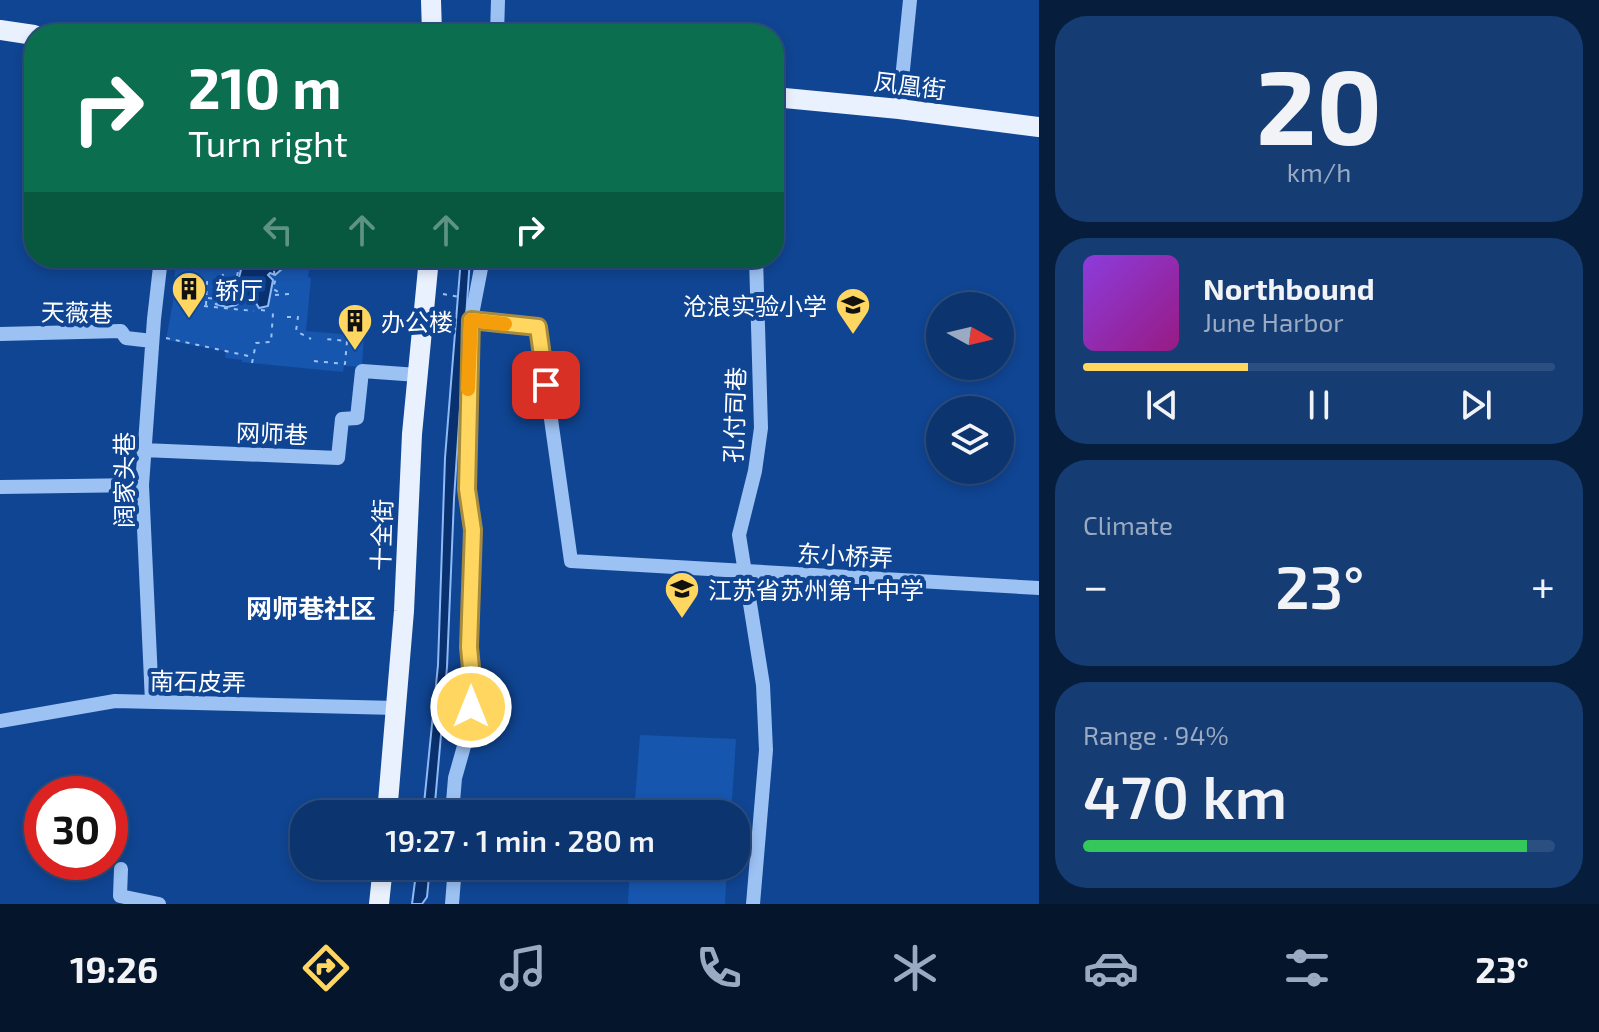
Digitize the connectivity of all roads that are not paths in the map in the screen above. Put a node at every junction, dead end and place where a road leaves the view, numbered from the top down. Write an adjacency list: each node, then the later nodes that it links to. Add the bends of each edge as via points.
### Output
1 (431, 0): 4 (main road)
2 (498, 0): 5 (street)
3 (910, 0): 12 (street)
4 (432, 24)
5 (497, 24)
6 (0, 30): 7 (main road)
7 (24, 34)
8 (0, 39): 9 (main road)
9 (24, 43)
10 (784, 89): 12 (main road, 凤凰街)
11 (784, 98): 12 (main road, 凤凰街)
12 (899, 104): 13 (main road, 凤凰街); 14 (main road, 凤凰街)
13 (1039, 114)
14 (1039, 127)
15 (161, 268): 21 (street, 阔家头巷)
16 (428, 268): 22 (main road, 十全街)
17 (481, 268): 19 (street)
18 (756, 268): 26 (street, 孔付司巷, via 761,428 739,535)
19 (471, 320): 26 (street, 东小桥弄, via 538,327 571,561); 32 (street, via 467,489 473,530 473,689)
20 (0, 334): 21 (street, 天薇巷, via 121,331 126,338)
21 (159, 340): 23 (street, 阔家头巷)
22 (418, 375): 23 (street, 网师巷, via 362,371 357,418 342,419 338,458); 29 (main road, 十全街)
23 (143, 450): 24 (street, 阔家头巷)
24 (142, 485): 25 (street); 28 (street, 阔家头巷)
25 (0, 487)
26 (745, 571): 27 (street, 东小桥弄); 39 (street, 孔付司巷, via 763,685 766,750)
27 (1039, 588)
28 (152, 702): 29 (street, 南石皮弄); 30 (street, 南石皮弄, via 115,701)
29 (396, 708): 31 (main road, 十全街)
30 (0, 721)
31 (388, 800)
32 (453, 800)
33 (121, 880): 36 (street, via 120,896)
34 (382, 880): 37 (main road)
35 (454, 880): 38 (street)
36 (159, 904)
37 (379, 904)
38 (452, 904)
39 (753, 904)

